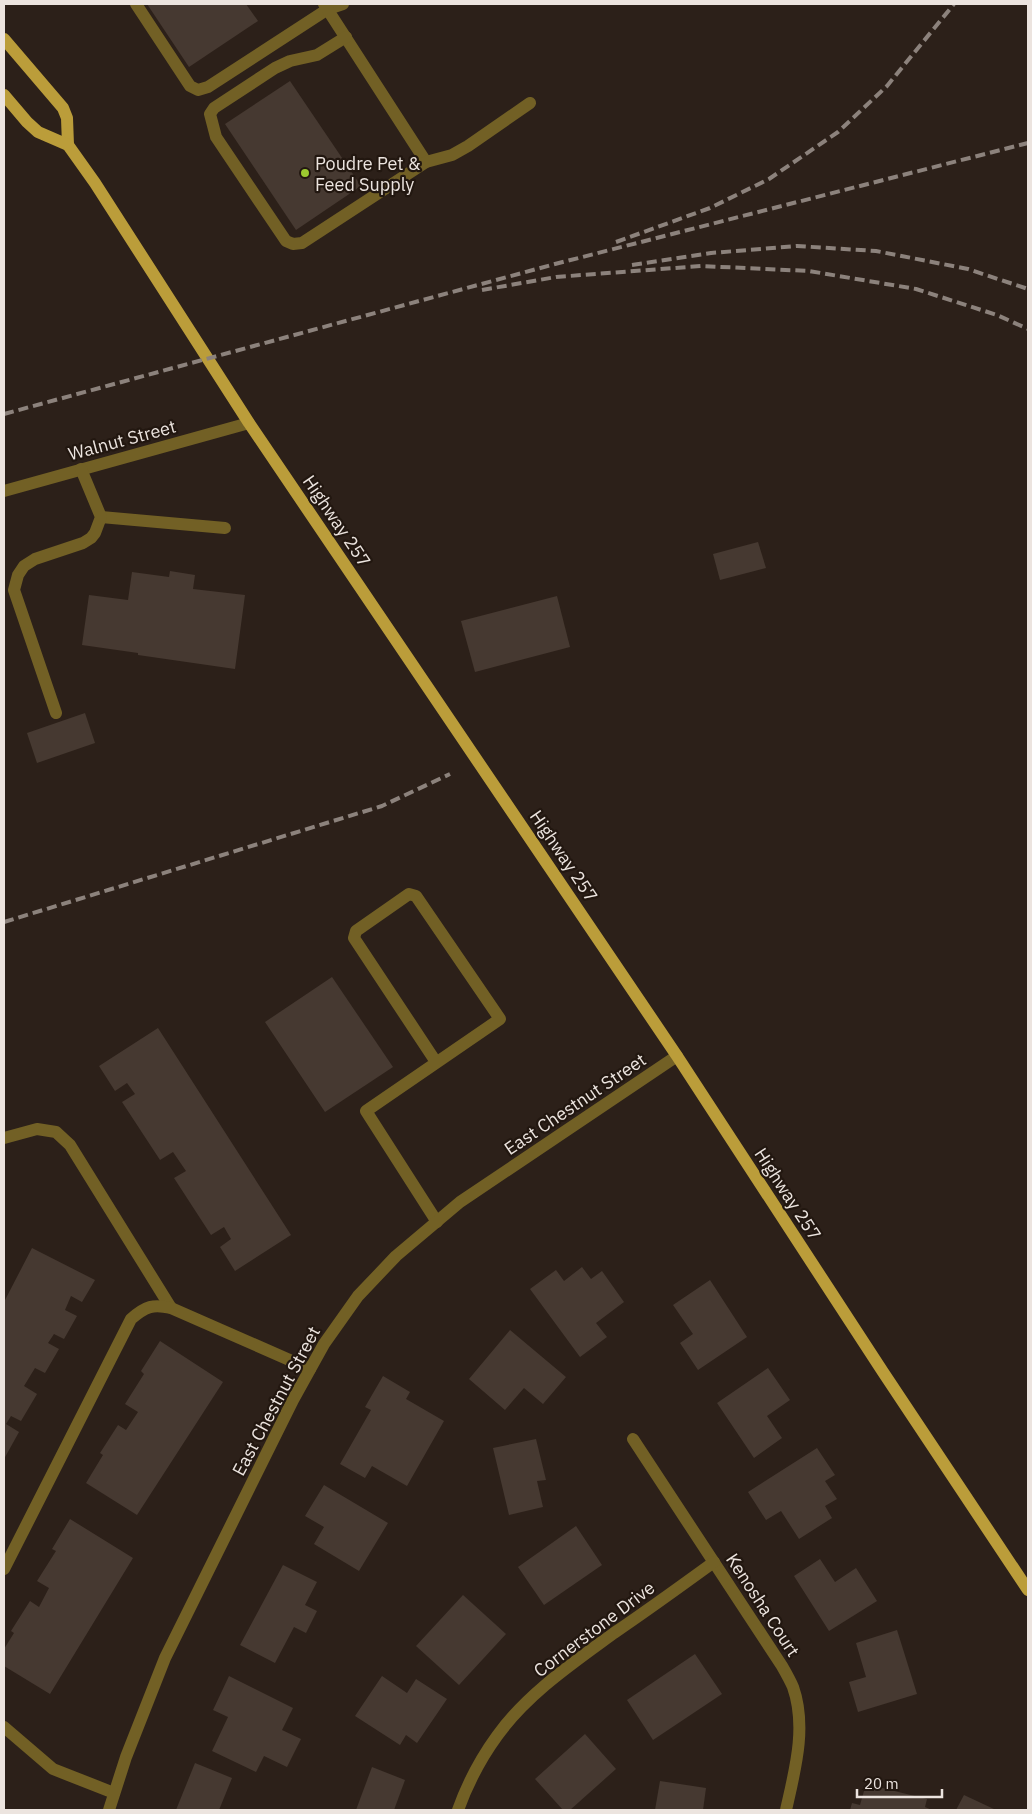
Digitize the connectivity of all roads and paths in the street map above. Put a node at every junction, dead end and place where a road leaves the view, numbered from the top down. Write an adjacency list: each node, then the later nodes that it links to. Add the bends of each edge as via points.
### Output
1 (136, 4): 3 (street, via 190,86 198,90 208,87)
2 (343, 4): 3 (street)
3 (326, 6): 4 (street)
4 (346, 37): 9 (street); 9 (street, via 317,55 275,68 214,108 210,114 216,137 286,241 293,244 302,242)
5 (4, 39): 8 (main road, via 63,108 68,118)
6 (4, 95): 8 (main road, via 38,132)
7 (530, 103): 9 (street, via 468,146 452,155)
8 (68, 145): 10 (main road, Highway 257)
9 (426, 162)
10 (250, 423): 11 (street, Walnut Street); 16 (main road, Highway 257)
11 (82, 469): 12 (street, Walnut Street); 13 (street)
12 (4, 491)
13 (101, 517): 14 (street); 15 (street, via 95,533 84,543 35,559 24,566 14,590)
14 (225, 528)
15 (56, 712)
16 (677, 1056): 19 (street, East Chestnut Street, via 460,1202); 25 (main road, Highway 257)
17 (436, 1062): 17 (street, via 354,938 356,931 409,894 416,896 500,1019); 19 (street, via 366,1111)
18 (4, 1138): 20 (street, via 37,1129 56,1132 70,1144)
19 (436, 1222): 21 (street, East Chestnut Street, via 396,1256 358,1296)
20 (171, 1308): 21 (street); 24 (street, via 158,1305 142,1309 132,1319)
21 (310, 1369): 27 (street, East Chestnut Street, via 165,1658)
22 (634, 1439): 23 (street, Kenosha Court)
23 (714, 1562): 29 (street, Cornerstone Drive, via 577,1660 515,1715 481,1762); 30 (street, Kenosha Court, via 782,1666 792,1687 799,1717 799,1744)
24 (4, 1568)
25 (1028, 1590)
26 (4, 1727): 27 (street, via 53,1769)
27 (114, 1793): 28 (street, East Chestnut Street)
28 (109, 1810)
29 (458, 1810)
30 (786, 1810)

